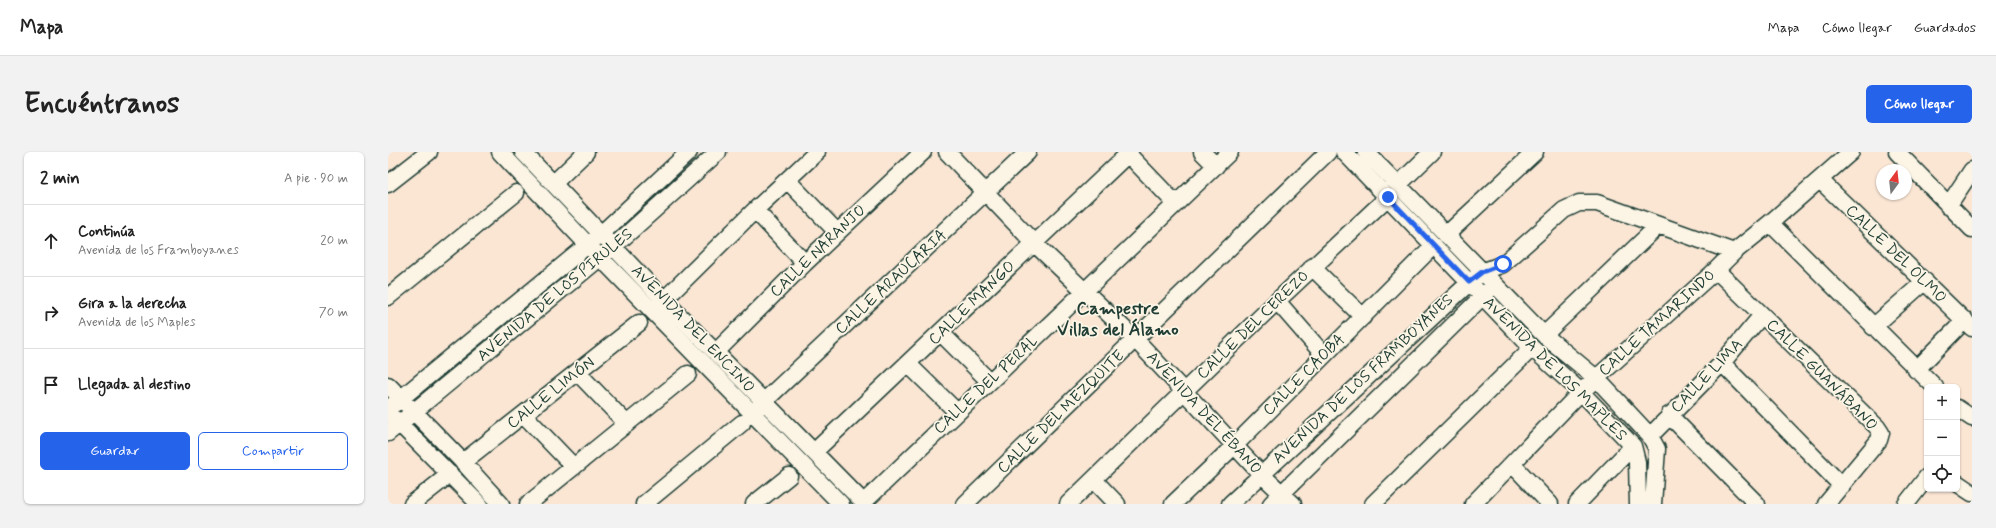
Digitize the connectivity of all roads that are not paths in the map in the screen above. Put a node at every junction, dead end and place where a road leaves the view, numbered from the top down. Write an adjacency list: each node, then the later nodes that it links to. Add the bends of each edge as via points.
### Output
1 (429, 152): 25 (street)
2 (500, 152): 41 (street, AVENIDA DEL ENCINO)
3 (523, 152): 26 (street, AVENIDA DEL ENCINO)
4 (586, 152): 26 (street)
5 (689, 152): 38 (street, AVENIDA DE LOS PIRULES)
6 (718, 152): 43 (street, AVENIDA DE LOS PIRULES)
7 (817, 152): 23 (street)
8 (923, 152): 37 (street, CALLE NARANJO)
9 (947, 152): 29 (street, AVENIDA DEL ÉBANO)
10 (1028, 152): 29 (street, CALLE ARAUCARIA)
11 (1202, 152): 21 (street)
12 (1230, 152): 21 (street, CALLE DEL PERAL)
13 (1328, 152): 66 (street, CALLE DEL MEZQUITE)
14 (1344, 152): 30 (street, AVENIDA DE LOS MAPLES)
15 (1366, 152): 27 (street, AVENIDA DE LOS MAPLES)
16 (1432, 152): 27 (street)
17 (1535, 152): 39 (street)
18 (1851, 152): 24 (street, CALLE TAMARINDO)
19 (1897, 152): 32 (street)
20 (1129, 153): 31 (street); 40 (street, CALLE MANGO)
21 (1216, 166): 31 (street, CALLE DEL PERAL)
22 (1972, 170): 32 (street)
23 (787, 180): 33 (street); 37 (street)
24 (1820, 180): 34 (street, CALLE TAMARINDO); 51 (street, CALLE DEL OLMO)
25 (388, 184)
26 (553, 184): 38 (street, AVENIDA DEL ENCINO)
27 (1398, 184): 39 (street, AVENIDA DE LOS MAPLES)
28 (516, 193): 55 (street)
29 (986, 193): 40 (street, AVENIDA DEL ÉBANO); 85 (street, CALLE ARAUCARIA)
30 (1388, 197): 42 (street, AVENIDA DE LOS MAPLES); 48 (street, CALLE DEL CEREZO)
31 (1176, 204): 54 (street, CALLE DEL PERAL)
32 (1948, 206): 36 (street)
33 (755, 210): 46 (street); 57 (street)
34 (1770, 223): 44 (street, CALLE TAMARINDO); 63 (street)
35 (1658, 225): 44 (street, AVENIDA DE LOS FRAMBOYANES); 47 (street, AVENIDA DE LOS FRAMBOYANES, via 1597,203 1579,203 1564,210); 65 (street)
36 (1972, 229)
37 (837, 232): 46 (street, CALLE NARANJO)
38 (601, 234): 41 (street, AVENIDA DE LOS PIRULES); 43 (street, AVENIDA DEL ENCINO)
39 (1446, 235): 50 (street, AVENIDA DE LOS MAPLES)
40 (1034, 243): 54 (street, AVENIDA DEL ÉBANO); 64 (street, CALLE MANGO)
41 (588, 245): 45 (street, AVENIDA DEL ENCINO); 81 (street, AVENIDA DE LOS PIRULES)
42 (1433, 246): 52 (street, AVENIDA DE LOS MAPLES); 60 (street, CALLE CAOBA)
43 (613, 247): 45 (street, AVENIDA DE LOS PIRULES); 57 (street, AVENIDA DEL ENCINO)
44 (1734, 252): 49 (street, CALLE TAMARINDO)
45 (601, 258): 84 (street, AVENIDA DE LOS PIRULES); 85 (street, AVENIDA DEL ENCINO)
46 (805, 263): 68 (street, CALLE NARANJO)
47 (1503, 264): 50 (street, AVENIDA DE LOS FRAMBOYANES); 53 (street, AVENIDA DE LOS FRAMBOYANES)
48 (1312, 267): 58 (street, CALLE DEL CEREZO); 60 (street)
49 (1716, 270): 59 (street, CALLE GUANÁBANO); 75 (street, CALLE TAMARINDO)
50 (1482, 272): 52 (street, AVENIDA DE LOS FRAMBOYANES); 53 (street, AVENIDA DE LOS MAPLES)
51 (1925, 280): 62 (street, CALLE DEL OLMO); 63 (street)
52 (1469, 282): 56 (street, AVENIDA DE LOS MAPLES); 100 (street, AVENIDA DE LOS FRAMBOYANES)
53 (1494, 285): 56 (street, AVENIDA DE LOS FRAMBOYANES); 65 (street, AVENIDA DE LOS MAPLES)
54 (1084, 292): 66 (street, AVENIDA DEL ÉBANO); 76 (street, CALLE DEL PERAL)
55 (388, 297)
56 (1483, 298): 67 (street, AVENIDA DE LOS MAPLES); 107 (street, AVENIDA DE LOS FRAMBOYANES)
57 (664, 300): 68 (street, AVENIDA DEL ENCINO)
58 (1277, 301): 69 (street); 79 (street, CALLE DEL CEREZO)
59 (1762, 316): 70 (street, CALLE LIMA); 105 (street, CALLE GUANÁBANO, via 1881,433 1879,440)
60 (1363, 317): 69 (street, CALLE CAOBA)
61 (639, 323): 73 (street, CALLE LIMÓN)
62 (1968, 324): 72 (street)
63 (1873, 327): 72 (street)
64 (941, 333): 71 (street, CALLE MANGO); 76 (street)
65 (1544, 335): 75 (street, AVENIDA DE LOS MAPLES)
66 (1136, 340): 79 (street, AVENIDA DEL ÉBANO); 116 (street, CALLE DEL MEZQUITE)
67 (1532, 348): 80 (street, AVENIDA DE LOS MAPLES); 121 (street)
68 (716, 352): 85 (street, AVENIDA DEL ENCINO)
69 (1323, 354): 93 (street, CALLE CAOBA)
70 (1722, 363): 88 (street, CALLE LIMA); 105 (street)
71 (908, 364): 86 (street); 95 (street, CALLE MANGO)
72 (1916, 370): 77 (street)
73 (577, 372): 87 (street, CALLE LIMÓN); 90 (street)
74 (688, 374): 90 (street)
75 (1596, 378): 80 (street, CALLE TAMARINDO); 92 (street, AVENIDA DE LOS MAPLES)
76 (989, 381): 86 (street, CALLE DEL PERAL)
77 (1932, 384)
78 (388, 385): 81 (street)
79 (1184, 391): 93 (street, AVENIDA DEL ÉBANO); 102 (street, CALLE DEL CEREZO)
80 (1581, 392): 94 (street, AVENIDA DE LOS MAPLES); 97 (street, CALLE TAMARINDO)
81 (401, 398): 82 (street, AVENIDA DE LOS PIRULES); 84 (street)
82 (388, 410): 91 (street)
83 (1960, 410): 89 (street)
84 (414, 412): 91 (street, AVENIDA DE LOS PIRULES); 96 (street)
85 (753, 412): 95 (street, AVENIDA DEL ENCINO); 113 (street, CALLE ARAUCARIA); 115 (street, AVENIDA DEL ENCINO)
86 (957, 412): 108 (street, CALLE DEL PERAL)
87 (524, 415): 96 (street, CALLE LIMÓN); 98 (street)
88 (1669, 415): 92 (street, CALLE LIMA); 127 (street)
89 (1972, 418)
90 (627, 424): 98 (street)
91 (394, 429): 99 (street)
92 (1650, 436): 126 (street, via 1657,449)
93 (1235, 445): 100 (street, AVENIDA DEL ÉBANO); 119 (street, CALLE CAOBA)
94 (1633, 446): 124 (street); 125 (street, via 1637,462)
95 (814, 452): 108 (street, AVENIDA DEL ENCINO)
96 (463, 462): 111 (street)
97 (1512, 465): 122 (street, CALLE TAMARINDO); 123 (street)
98 (574, 467): 112 (street)
99 (450, 474): 109 (street); 110 (street)
100 (1261, 474): 107 (street, AVENIDA DEL ÉBANO); 120 (street, AVENIDA DE LOS FRAMBOYANES)
101 (789, 476): 114 (street)
102 (1094, 480): 117 (street, CALLE DEL CEREZO); 118 (street)
103 (1924, 481): 129 (street)
104 (1960, 485): 106 (street)
105 (1842, 486): 128 (street, CALLE GUANÁBANO)
106 (1972, 493)
107 (1282, 500)
108 (864, 503)
109 (412, 504)
110 (479, 504)
111 (501, 504)
112 (528, 504)
113 (644, 504)
114 (754, 504)
115 (841, 504)
116 (965, 504)
117 (1068, 504)
118 (1117, 504)
119 (1173, 504)
120 (1230, 504)
121 (1373, 504)
122 (1474, 504)
123 (1550, 504)
124 (1577, 504)
125 (1638, 504)
126 (1653, 504)
127 (1757, 504)
128 (1826, 504)
129 (1906, 504)

